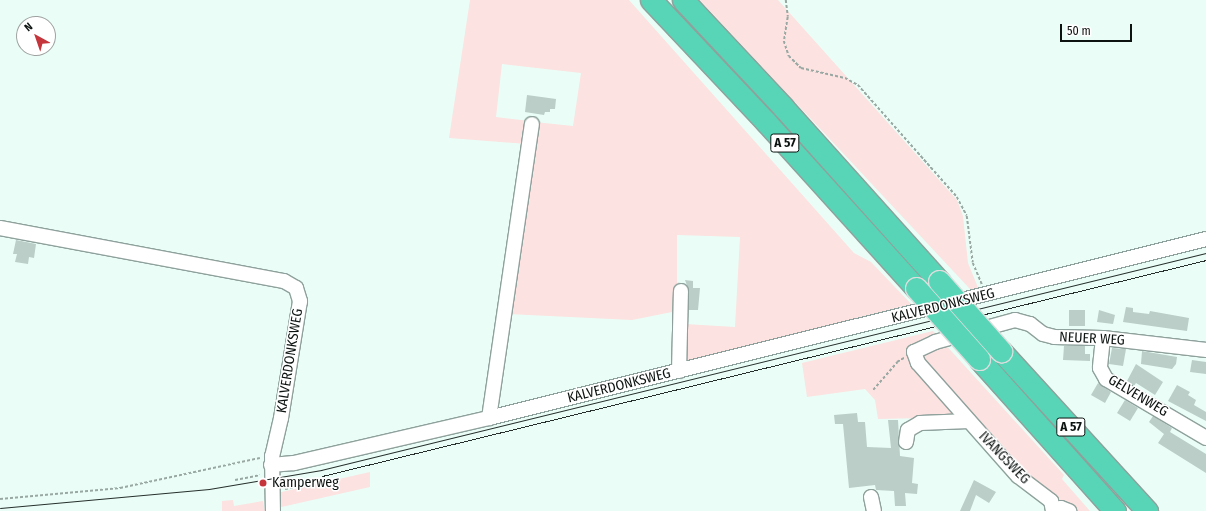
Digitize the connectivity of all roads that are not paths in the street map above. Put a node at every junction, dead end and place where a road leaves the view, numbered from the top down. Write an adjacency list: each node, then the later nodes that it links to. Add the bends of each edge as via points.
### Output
1 (651, 0): 22 (highway, A 57, bridge, via 766,122)
2 (683, 0): 23 (highway, A 57, bridge, via 783,107)
3 (532, 124): 11 (street)
4 (0, 228): 15 (street, KALVERDONKSWEG, via 292,285 300,295 300,301)
5 (1206, 239): 10 (street, KALVERDONKSWEG)
6 (681, 291): 10 (street, KALVERDONKSWEG)
7 (1104, 338): 8 (street, NEUER WEG); 9 (street, NEUER WEG, via 1048,336 1030,324 1015,320 935,342); 13 (street, GELVENWEG, via 1100,368 1106,379)
8 (1206, 350)
9 (914, 352): 12 (street, IVANGSWEG, via 918,363)
10 (679, 371): 11 (street, KALVERDONKSWEG)
11 (489, 418): 15 (street, KALVERDONKSWEG, via 294,463)
12 (970, 421): 14 (street, IVANGSWEG, via 920,423 908,430); 19 (street, IVANGSWEG, via 1018,476 1051,500)
13 (1206, 438)
14 (906, 442)
15 (271, 465): 17 (street)
16 (871, 497): 18 (street)
17 (273, 511)
18 (874, 511)
19 (1053, 511)
20 (1057, 511): 21 (street, via 1061,508)
21 (1069, 511)
22 (1115, 511)
23 (1147, 511)

